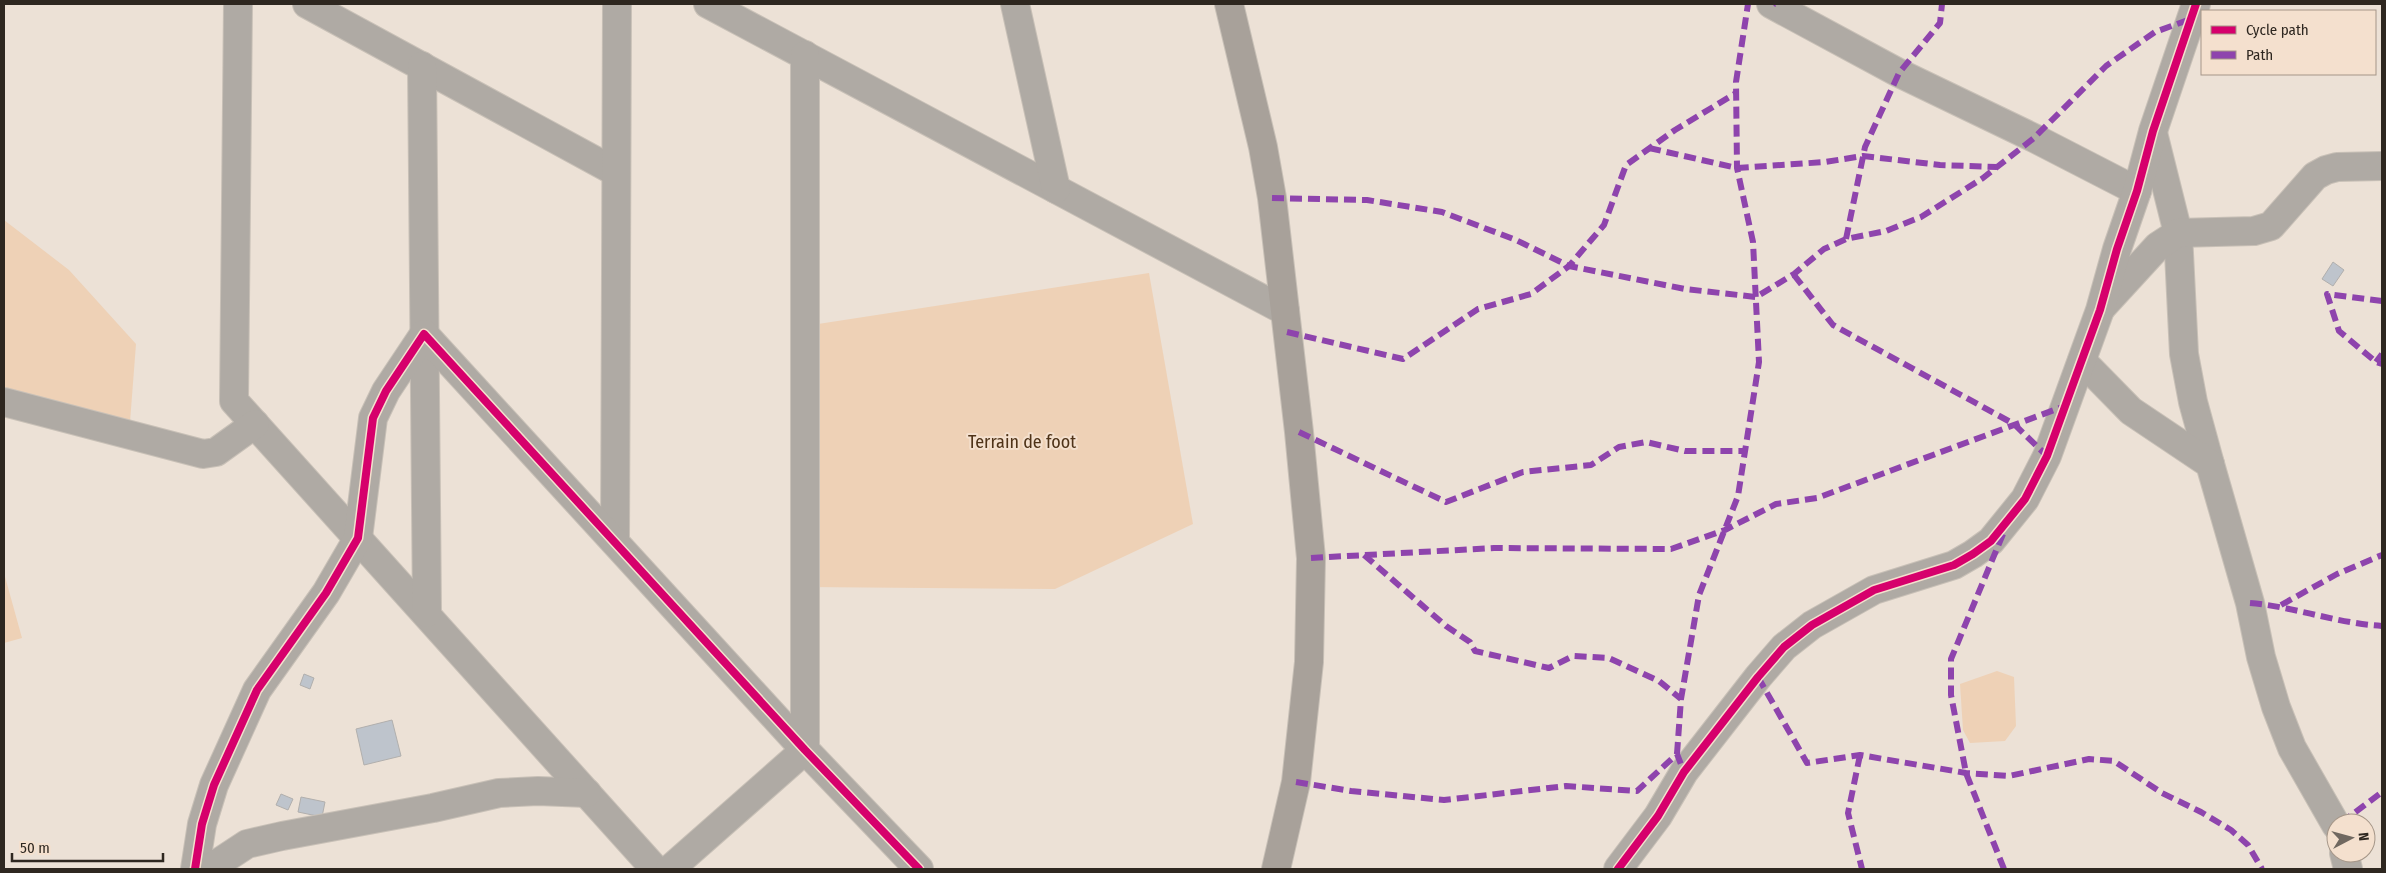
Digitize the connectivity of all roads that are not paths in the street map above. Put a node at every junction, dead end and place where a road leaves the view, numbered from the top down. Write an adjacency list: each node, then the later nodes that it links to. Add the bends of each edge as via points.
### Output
1 (238, 4): 22 (street, via 234,401)
2 (307, 4): 10 (street)
3 (617, 4): 13 (street)
4 (708, 4): 9 (street)
5 (1015, 4): 14 (street)
6 (1229, 4): 18 (main road, via 1263,147)
7 (1771, 4): 15 (street, via 1899,73)
8 (2196, 4): 11 (street)
9 (805, 55): 14 (street); 27 (street)
10 (422, 66): 13 (street); 19 (street)
11 (2152, 131): 15 (street); 16 (street)
12 (2382, 166): 16 (street, via 2338,167 2315,176 2271,226 2254,231)
13 (616, 172): 25 (street)
14 (1056, 189): 18 (street)
15 (2137, 192): 17 (street)
16 (2178, 233): 17 (street, via 2158,246); 23 (street, via 2184,354)
17 (2100, 310): 20 (street)
18 (1285, 312): 35 (main road, via 1309,532 1309,662 1296,782)
19 (424, 334): 24 (street, via 386,391 373,418); 25 (street); 26 (street)
20 (2082, 361): 23 (street, via 2131,411); 36 (street, via 2047,456 2025,500 2007,524 1991,541 1954,565 1874,590 1812,625 1784,647 1684,772 1658,816)
21 (4, 402): 22 (street, via 202,454 216,452)
22 (255, 424): 24 (street)
23 (2210, 464): 29 (street, via 2276,707 2292,748)
24 (358, 538): 26 (street); 30 (street, via 326,593 257,690 214,785 202,824)
25 (615, 542): 27 (street)
26 (427, 613): 28 (street)
27 (805, 750): 33 (street); 34 (street)
28 (587, 793): 31 (street, via 499,793 282,836 247,844); 32 (street)
29 (2329, 813)
30 (195, 869)
31 (209, 869)
32 (655, 869)
33 (670, 869)
34 (919, 869)
35 (1276, 869)
36 (1618, 869)

